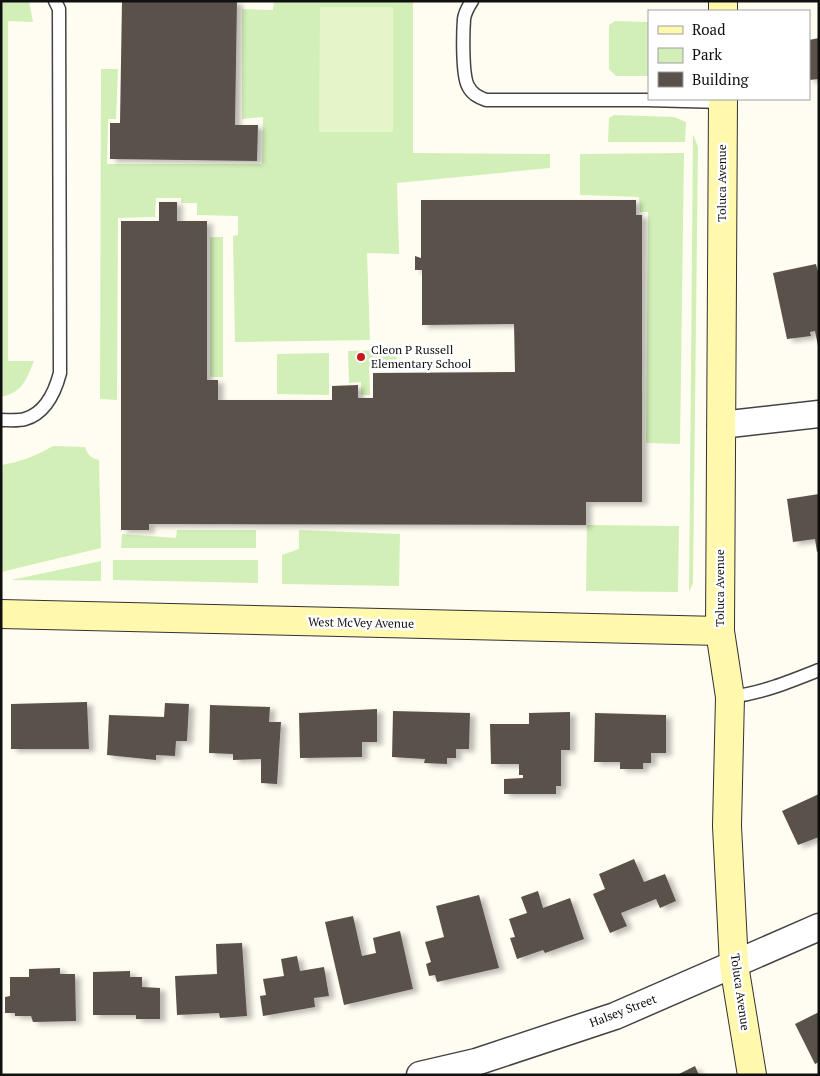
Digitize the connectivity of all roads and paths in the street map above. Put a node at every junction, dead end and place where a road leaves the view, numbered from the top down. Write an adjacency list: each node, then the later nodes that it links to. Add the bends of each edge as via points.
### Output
1 (55, 1): 5 (lane, via 59,9 60,374 55,390 36,415 24,420)
2 (472, 1): 3 (lane, via 464,18 464,77 476,97 486,100)
3 (723, 100): 6 (street, Toluca Avenue)
4 (819, 414): 6 (street)
5 (1, 420)
6 (721, 426): 8 (street, Toluca Avenue)
7 (1, 614): 8 (street, West McVey Avenue)
8 (720, 631): 10 (street, Toluca Avenue)
9 (819, 670): 10 (lane, via 752,695)
10 (730, 697): 12 (street, Toluca Avenue, via 727,826)
11 (819, 926): 12 (street, Halsey Street)
12 (734, 965): 13 (street, Halsey Street, via 615,1016 476,1062); 14 (street, Toluca Avenue)
13 (420, 1075)
14 (752, 1075)

